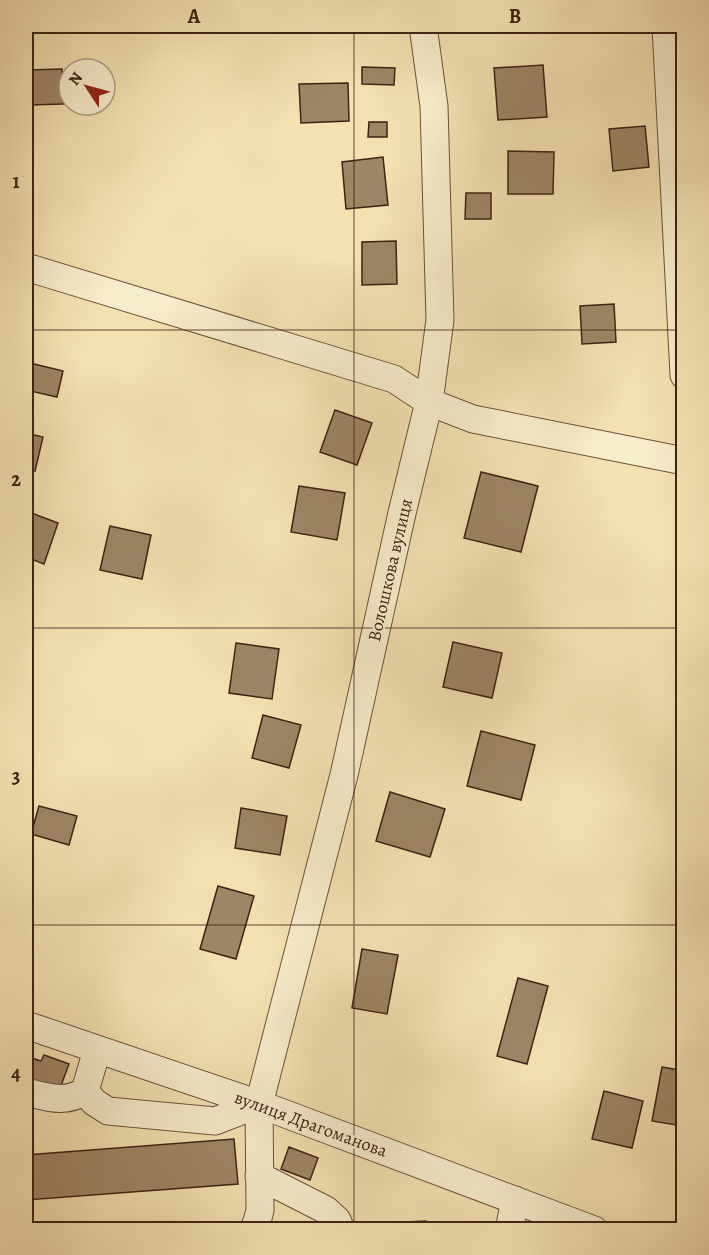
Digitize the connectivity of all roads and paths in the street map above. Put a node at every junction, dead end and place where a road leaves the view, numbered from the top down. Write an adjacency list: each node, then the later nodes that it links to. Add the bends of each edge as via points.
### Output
1 (423, 26): 5 (street, Волошкова вулиця, via 434,106 440,320)
2 (666, 26): 4 (street)
3 (26, 267): 5 (street, via 394,379)
4 (684, 375)
5 (429, 402): 6 (street, via 474,418); 11 (street, Волошкова вулиця, via 345,775)
6 (684, 461)
7 (26, 1025): 8 (street, вулиця Драгоманова)
8 (97, 1050): 9 (street); 11 (street, вулиця Драгоманова)
9 (84, 1091): 10 (street, via 63,1099); 11 (street, via 108,1111 215,1121)
10 (26, 1092)
11 (259, 1104): 12 (street, Волошкова вулиця); 13 (street, вулиця Драгоманова)
12 (259, 1176): 14 (street, Волошкова вулиця, via 259,1216); 15 (street, via 326,1210 337,1220)
13 (512, 1214): 16 (street); 17 (street, вулиця Драгоманова)
14 (253, 1230)
15 (340, 1230)
16 (493, 1230)
17 (594, 1230)

